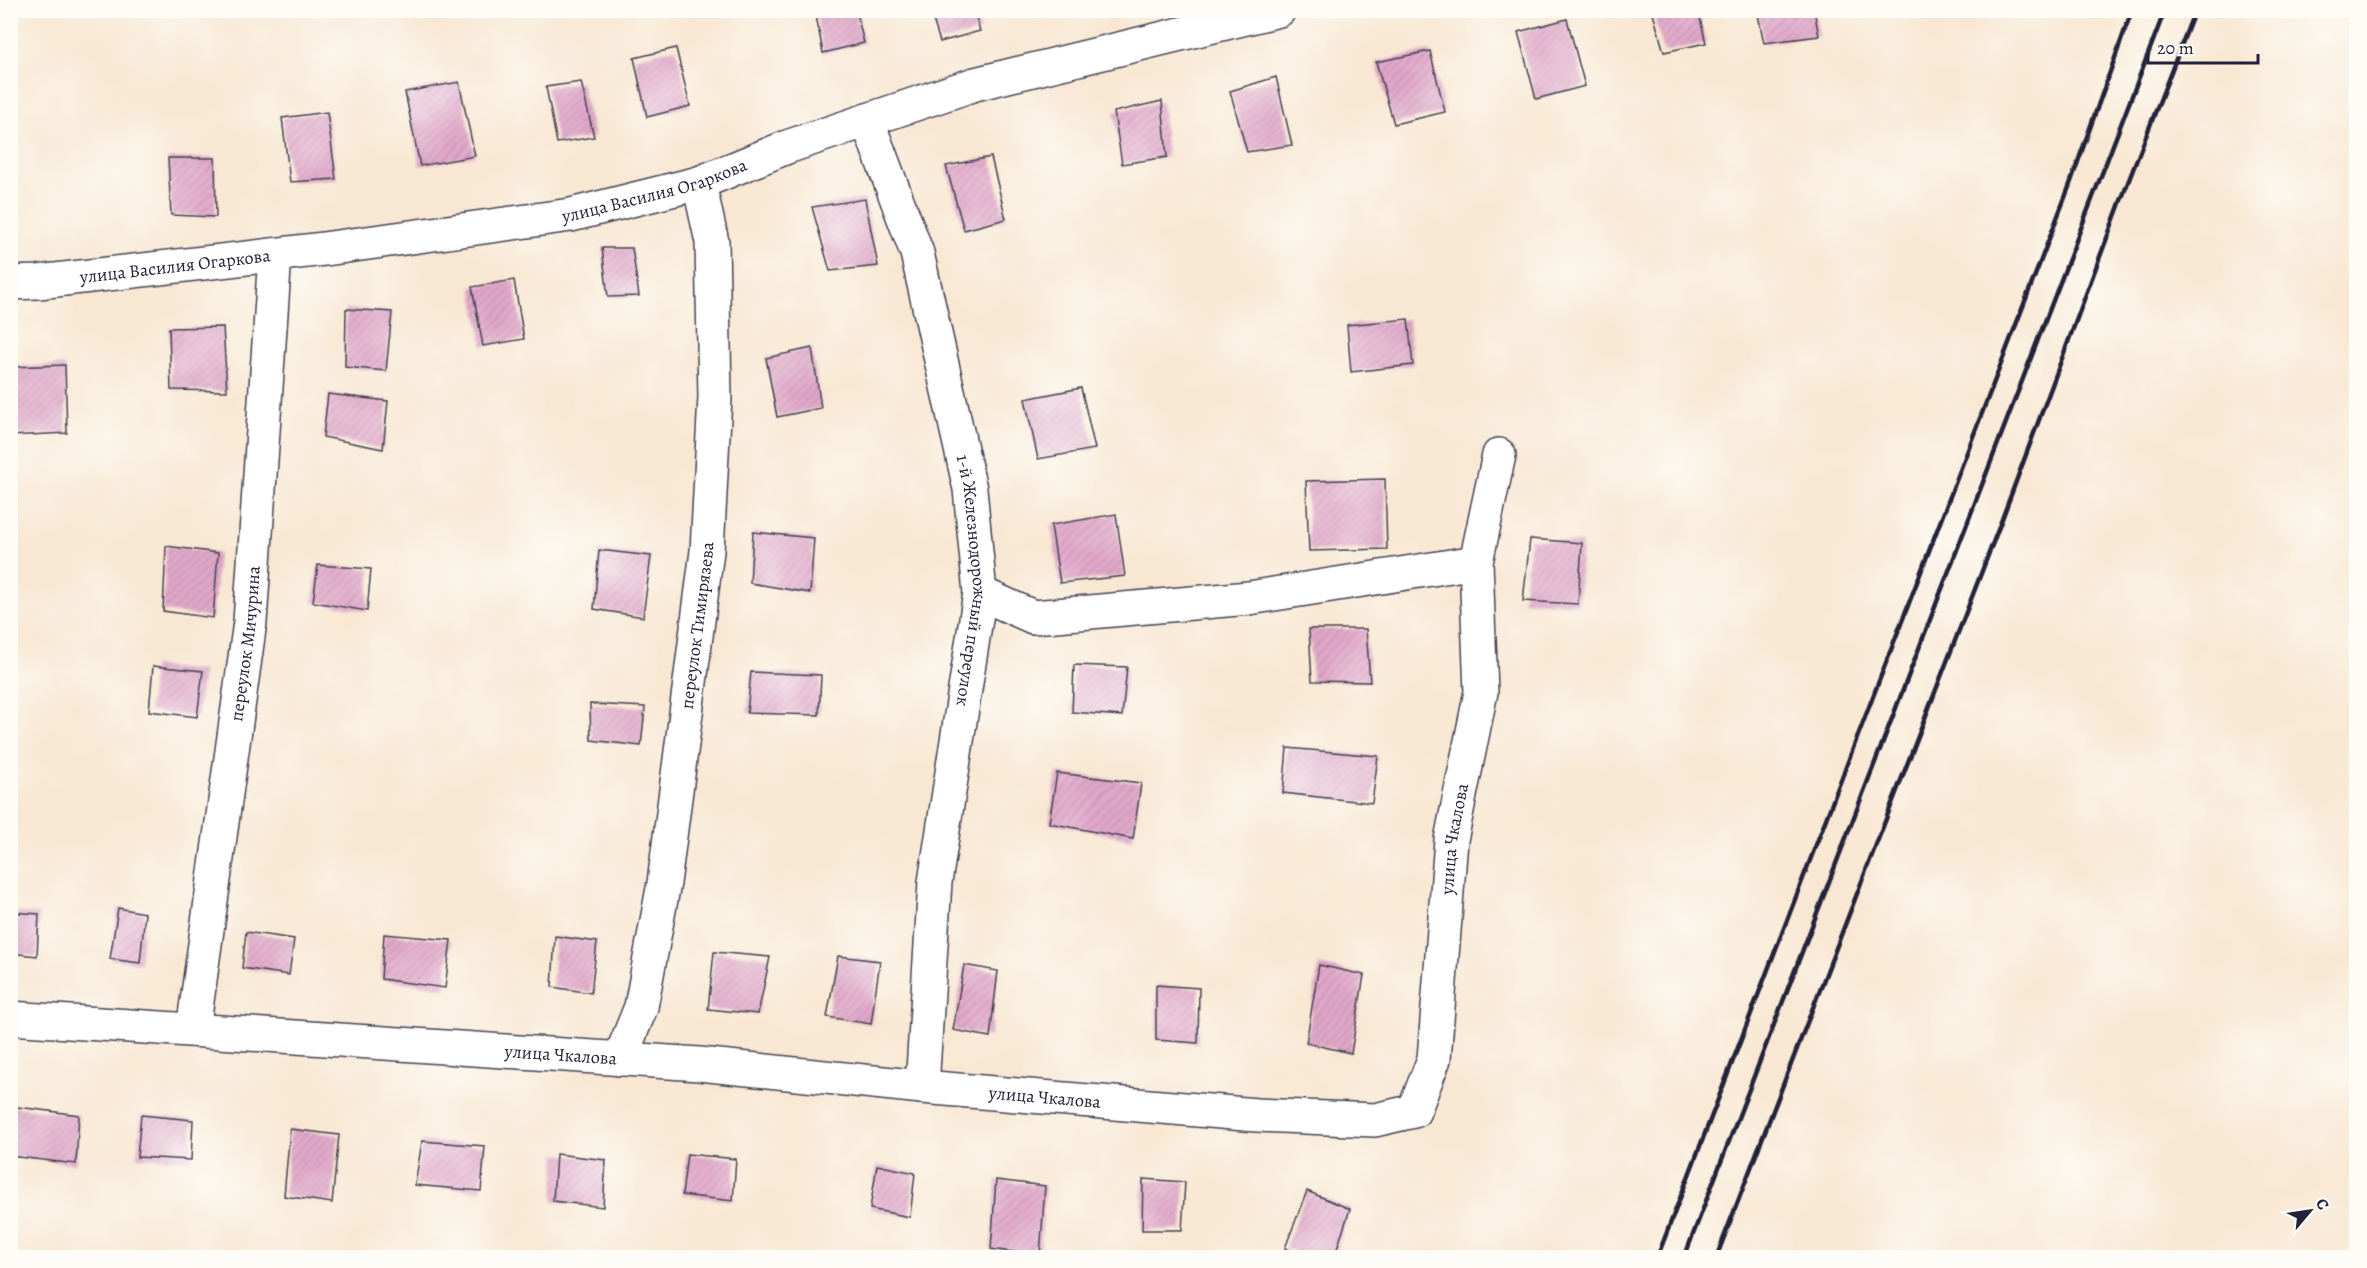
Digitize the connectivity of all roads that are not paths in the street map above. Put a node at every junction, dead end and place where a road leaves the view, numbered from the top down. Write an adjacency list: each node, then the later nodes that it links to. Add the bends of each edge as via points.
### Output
1 (1280, 10): 2 (street, улица Василия Огаркова, via 975,84)
2 (867, 120): 3 (street, улица Василия Огаркова); 8 (street, 1-й Железнодорожный переулок, via 917,253 970,489)
3 (699, 183): 4 (street, улица Василия Огаркова, via 571,215); 11 (street, переулок Тимирязева, via 712,242 715,397 707,551 664,883 641,1007)
4 (275, 255): 5 (street, улица Василия Огаркова); 10 (street, переулок Мичурина, via 250,622)
5 (10, 283)
6 (1499, 455): 7 (street, улица Чкалова)
7 (1476, 562): 8 (street, via 1249,598 1033,617); 12 (street, улица Чкалова, via 1481,692 1451,840 1434,1059 1414,1111 1375,1120 1257,1115)
8 (980, 593): 12 (street, 1-й Железнодорожный переулок, via 935,882)
9 (10, 1018): 10 (street, улица Чкалова)
10 (193, 1030): 11 (street, улица Чкалова)
11 (620, 1059): 12 (street, улица Чкалова)
12 (922, 1088)

